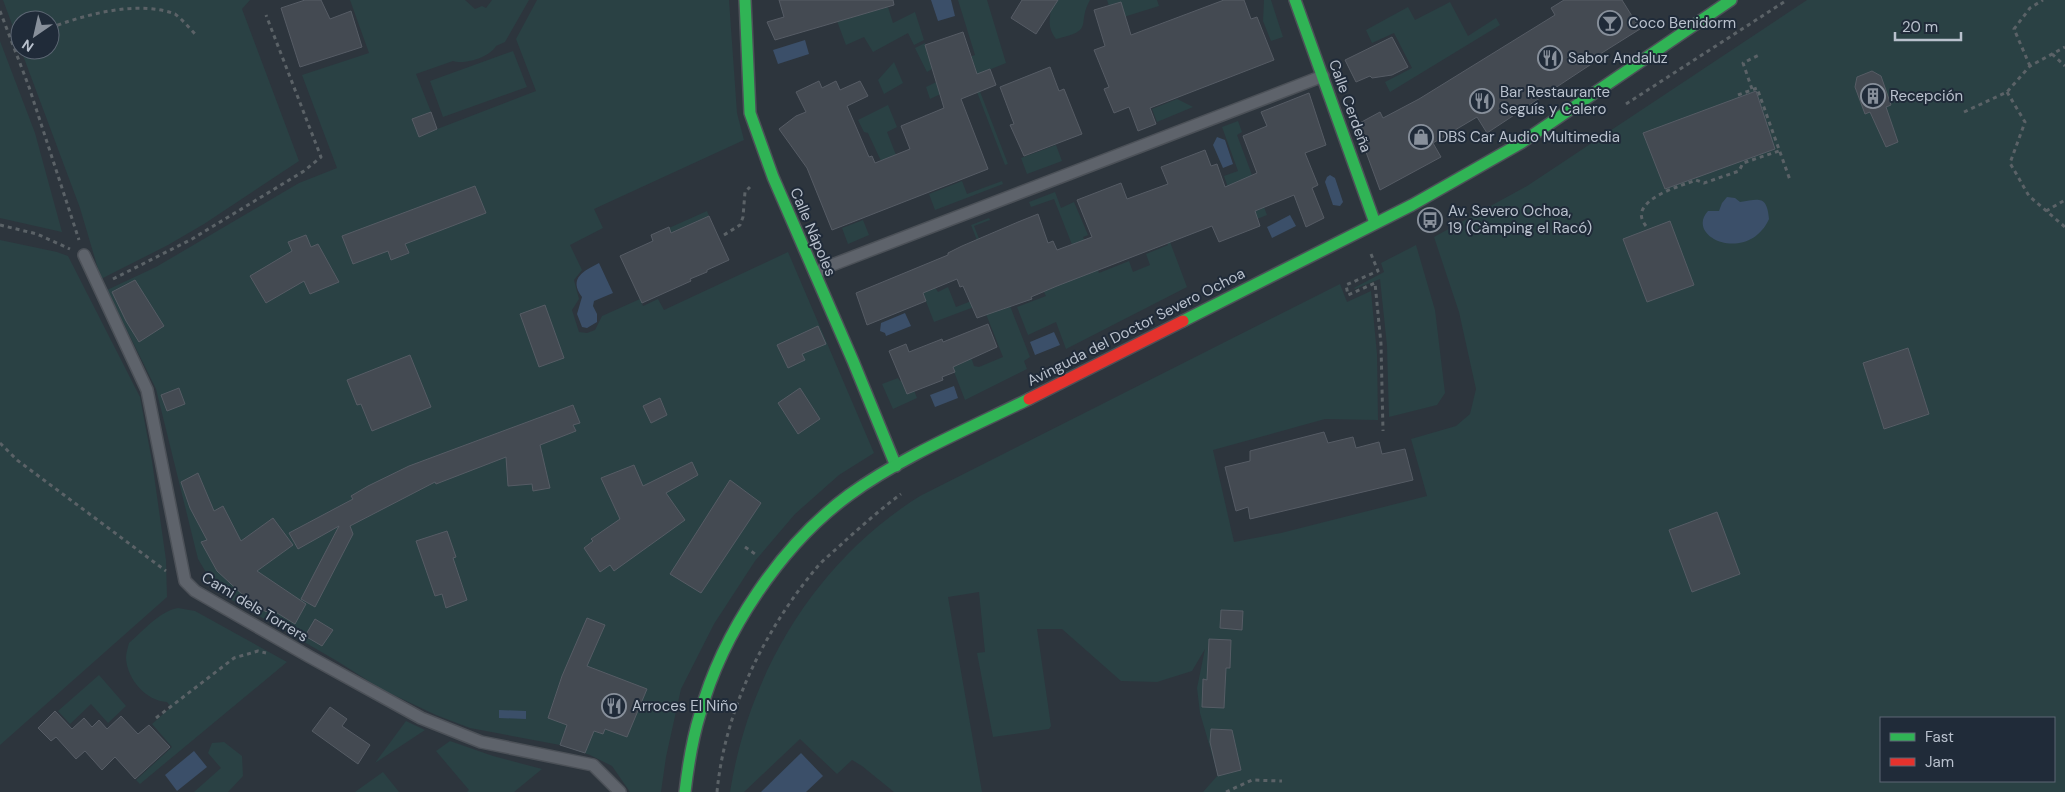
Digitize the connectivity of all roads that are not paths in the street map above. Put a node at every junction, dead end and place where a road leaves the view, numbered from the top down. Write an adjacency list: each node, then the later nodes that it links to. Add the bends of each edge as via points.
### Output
1 (745, 0): 7 (street, Calle Nápoles, via 750,113)
2 (1295, 0): 4 (street, Calle Cerdeña)
3 (1731, 0): 5 (street, Avinguda del Doctor Severo Ochoa, via 1521,143)
4 (1324, 76): 5 (street, Calle Cerdeña); 7 (lane)
5 (1375, 223): 8 (street, Avinguda del Doctor Severo Ochoa)
6 (84, 254): 9 (lane, Cami dels Torrers, via 147,390 185,581 195,592 422,718 474,739 593,765)
7 (814, 273): 8 (street, Calle Nápoles)
8 (896, 466): 10 (street, Avinguda del Doctor Severo Ochoa, via 835,506 803,536 760,590 734,633 712,680 696,730)
9 (620, 792)
10 (685, 792)

